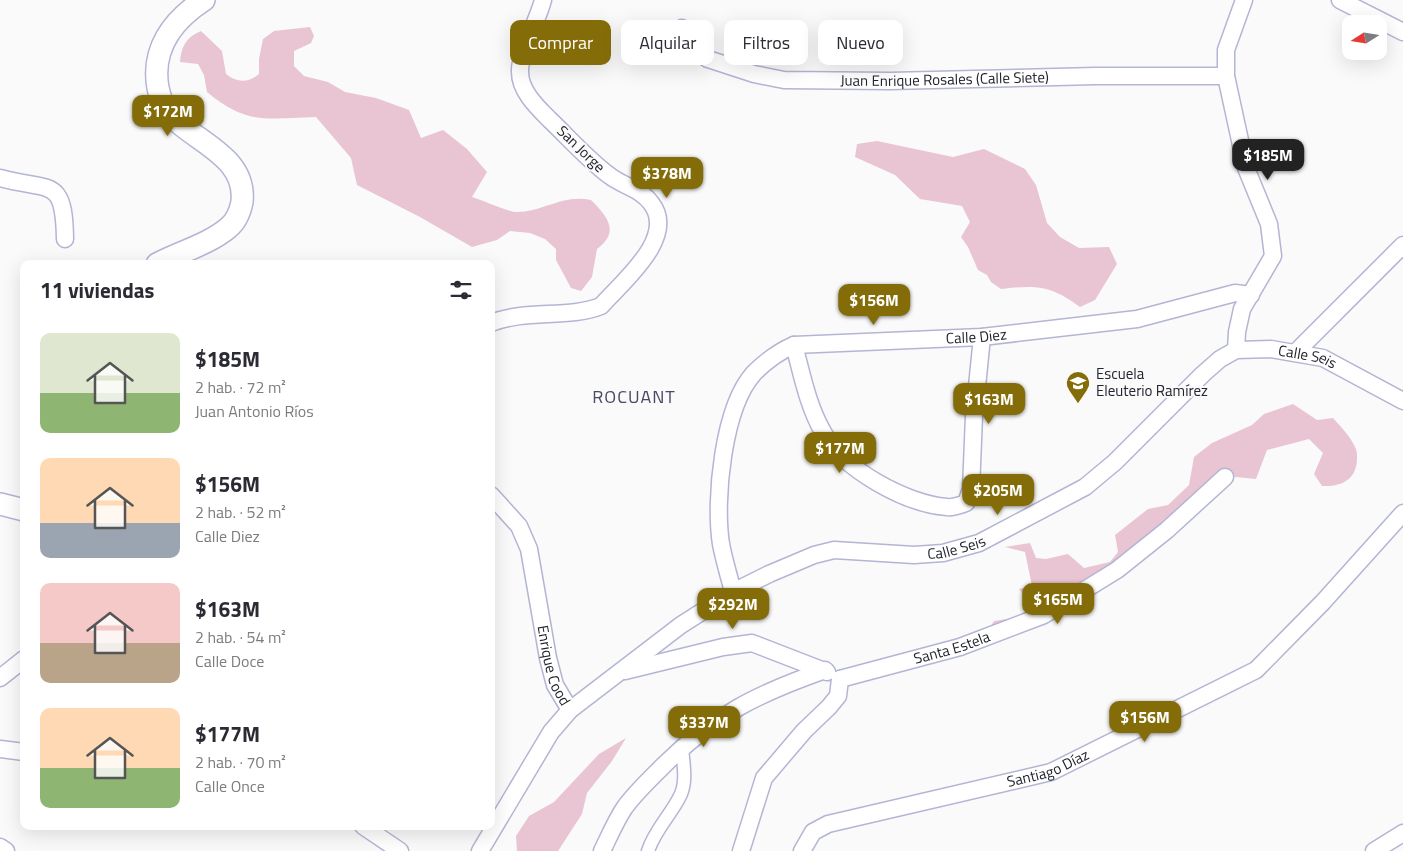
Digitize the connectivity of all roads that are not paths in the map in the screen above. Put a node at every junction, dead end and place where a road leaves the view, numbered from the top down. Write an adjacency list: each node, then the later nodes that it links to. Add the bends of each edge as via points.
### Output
1 (204, 0): 11 (street, via 187,10 169,31 158,54 156,75 160,99 166,109 217,152 236,173 241,187 241,207 229,228)
2 (543, 0): 13 (street, San Jorge, via 538,21 520,62 522,83 541,111 599,168 651,202 658,213 659,225 657,238 648,254 601,306 590,310 537,313)
3 (1244, 0): 7 (street, via 1226,50)
4 (1340, 0): 5 (street)
5 (1403, 32)
6 (714, 61): 7 (street, Juan Enrique Rosales (Calle Siete), via 784,80)
7 (1226, 76): 12 (street, via 1246,168 1269,224 1273,256)
8 (0, 178): 9 (street, via 50,189 59,195)
9 (65, 238)
10 (1403, 244): 17 (street)
11 (165, 260)
12 (1251, 295): 14 (street, Calle Diez, via 1235,293 1137,319); 16 (street, via 1242,309)
13 (495, 322)
14 (982, 337): 15 (street, Calle Diez); 15 (street, via 971,489 966,503 949,508 904,496 881,484 837,452 823,434 812,411)
15 (794, 345): 24 (street, Calle Diez, via 753,374 735,407 725,442 720,493 721,542)
16 (1236, 350): 17 (street, Calle Seis); 24 (street, Calle Seis, via 1202,374 1115,462 1085,487 979,543 943,553 914,555 834,550 814,555)
17 (1296, 352): 18 (street, Calle Seis, via 1323,358)
18 (1403, 401)
19 (1225, 477): 29 (street, Santa Estela, via 1117,570 1044,615 960,647)
20 (495, 499): 30 (street, Enrique Cood, via 519,526 529,550 548,658 555,685)
21 (0, 504): 22 (street)
22 (20, 509)
23 (1403, 513): 45 (street, Santiago Díaz, via 1256,670 1051,772 828,824 813,832)
24 (733, 592): 27 (street, Calle Seis, via 681,625)
25 (20, 662): 28 (street)
26 (825, 670): 27 (street, via 752,643); 29 (street); 31 (street, via 759,695 698,732)
27 (618, 673): 30 (street, Calle Seis)
28 (0, 678)
29 (840, 679): 44 (street, via 838,696 830,707 804,731 764,778)
30 (570, 710): 34 (street, Enrique Cood, via 551,732)
31 (682, 748): 42 (street, via 624,808); 43 (street, via 684,782 681,794)
32 (0, 749): 33 (street)
33 (20, 752)
34 (495, 826)
35 (369, 830): 40 (street)
36 (493, 830): 41 (street, Enrique Cood)
37 (1403, 834): 46 (street)
38 (0, 847): 39 (street)
39 (6, 851)
40 (400, 851)
41 (480, 851)
42 (602, 851)
43 (648, 851)
44 (741, 851)
45 (802, 851)
46 (1374, 851)

